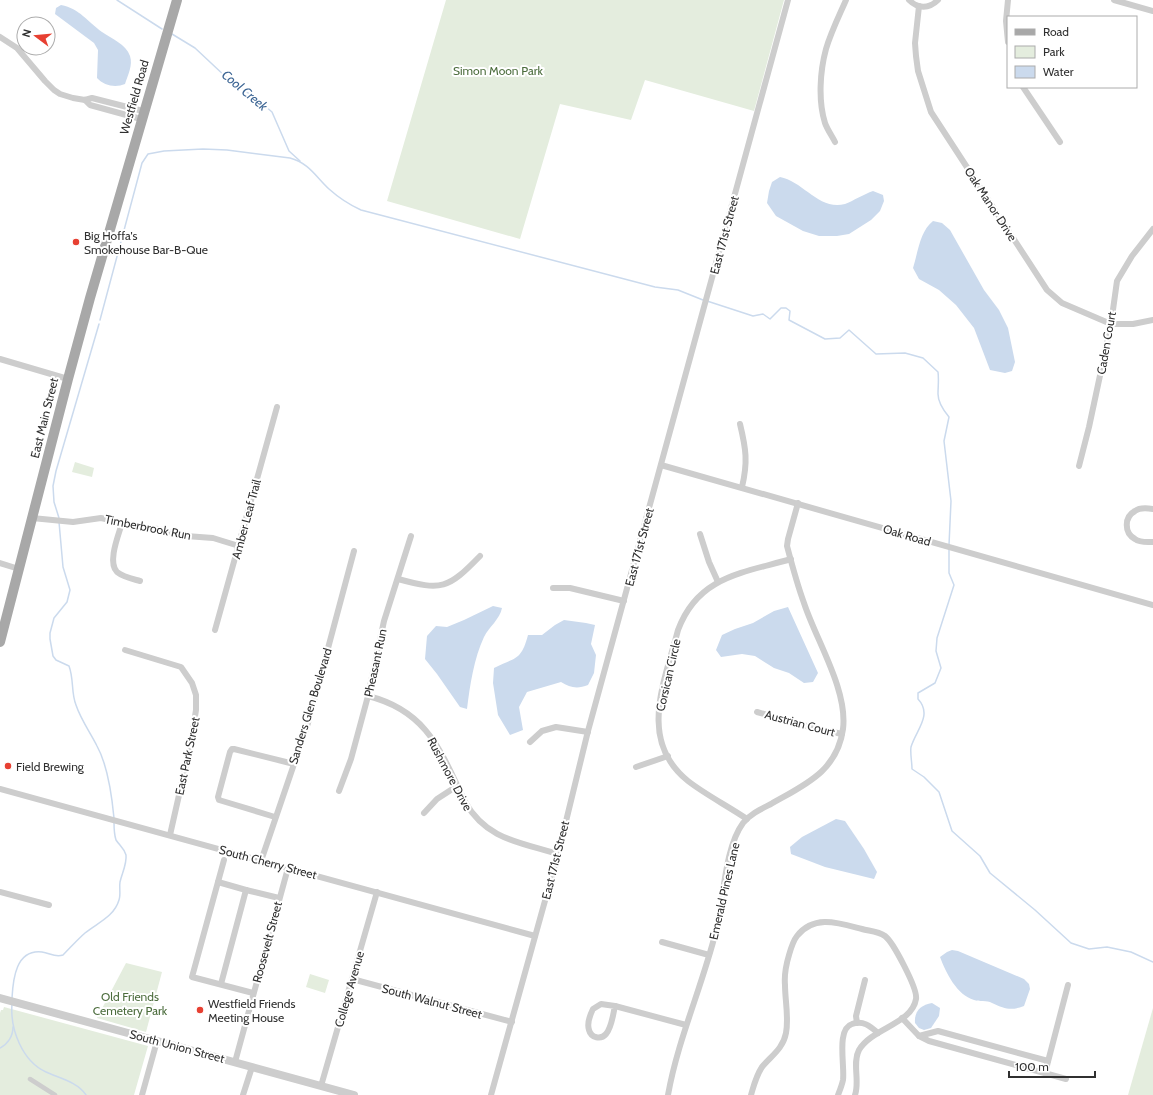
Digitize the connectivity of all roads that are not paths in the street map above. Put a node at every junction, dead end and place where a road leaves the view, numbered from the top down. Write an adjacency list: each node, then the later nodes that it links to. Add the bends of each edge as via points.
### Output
1 (176, 0): 13 (main road, Westfield Road)
2 (788, 0): 24 (street, East 171st Street)
3 (846, 0): 14 (street, via 826,50 822,72 822,108 825,124)
4 (909, 0): 8 (street)
5 (938, 0): 8 (street, via 929,6)
6 (1008, 0): 10 (street)
7 (1114, 0): 9 (street)
8 (919, 6): 19 (street, Oak Manor Drive, via 916,56 931,112 1047,290 1062,303)
9 (1153, 11)
10 (1007, 32)
11 (0, 37): 13 (street, via 17,48 45,81 60,94 85,100 90,105)
12 (1024, 88): 15 (street)
13 (142, 115): 16 (main road, Westfield Road)
14 (835, 142)
15 (1060, 142)
16 (117, 202): 21 (main road, East Main Street)
17 (1153, 230): 19 (street, Caden Court, via 1132,256 1117,282)
18 (1153, 320): 19 (street, Oak Manor Drive, via 1133,324)
19 (1111, 324): 25 (street, Caden Court)
20 (0, 359): 21 (street)
21 (68, 379): 29 (main road, East Main Street)
22 (277, 407): 34 (street, Amber Leaf Trail)
23 (740, 424): 26 (street, via 747,457)
24 (661, 465): 26 (street, Oak Road); 44 (street, East 171st Street)
25 (1079, 466)
26 (742, 487): 27 (street, Oak Road)
27 (798, 503): 37 (street, Emerald Pines Lane, via 787,546); 45 (street, Oak Road)
28 (1153, 509): 33 (street, via 1135,510 1130,514 1126,524 1128,532 1135,540)
29 (32, 518): 30 (street, Timberbrook Run, via 73,522 101,518); 39 (main road, East Main Street)
30 (122, 523): 34 (street, Timberbrook Run, via 186,536 212,538); 41 (street, via 113,555 113,566 119,574)
31 (700, 534): 42 (street, via 708,562)
32 (411, 536): 40 (street, Pheasant Run)
33 (1153, 542)
34 (238, 546): 46 (street, Amber Leaf Trail)
35 (354, 551): 55 (street, Sanders Glen Boulevard, via 308,723)
36 (480, 556): 40 (street, via 461,576 446,584 429,586)
37 (791, 559): 42 (street, Corsican Circle); 52 (street, Emerald Pines Lane, via 804,603 842,699)
38 (0, 563): 39 (street)
39 (19, 569): 47 (main road, East Main Street)
40 (398, 579): 49 (street, Pheasant Run, via 384,621)
41 (140, 581)
42 (718, 582): 54 (street, Corsican Circle, via 695,600 678,630 658,712 659,732)
43 (553, 588): 44 (street, via 570,588)
44 (624, 601): 51 (street, East 171st Street)
45 (1153, 605)
46 (215, 630)
47 (0, 642)
48 (125, 650): 63 (street, East Park Street, via 181,667 192,683 196,695 191,742)
49 (368, 696): 57 (street, Rushmore Drive, via 398,707 420,724 438,746); 59 (street, Pheasant Run, via 351,759)
50 (758, 712): 52 (street, Austrian Court)
51 (588, 732): 53 (street, via 556,727 542,731); 64 (street, East 171st Street)
52 (842, 734): 62 (street, Emerald Pines Lane, via 830,762 816,778)
53 (530, 742)
54 (668, 756): 56 (street); 62 (street, Corsican Circle, via 688,781)
55 (294, 764): 61 (street, Sanders Glen Boulevard); 61 (street, via 234,748 230,752 219,801)
56 (636, 767)
57 (457, 786): 60 (street, via 437,799); 64 (street, Rushmore Drive, via 469,810 488,830 507,839)
58 (0, 789): 63 (street, South Cherry Street)
59 (339, 791)
60 (424, 813)
61 (275, 817): 66 (street, Sanders Glen Boulevard)
62 (747, 819): 76 (street, Emerald Pines Lane, via 739,829 733,847)
63 (170, 836): 66 (street, South Cherry Street)
64 (558, 854): 74 (street, East 171st Street)
65 (224, 860): 68 (street)
66 (261, 860): 67 (street, South Cherry Street)
67 (288, 868): 71 (street, South Cherry Street); 72 (street, Roosevelt Street)
68 (218, 882): 69 (street); 79 (street, via 192,976)
69 (246, 890): 72 (street); 79 (street)
70 (0, 892): 73 (street)
71 (377, 892): 74 (street, South Cherry Street); 77 (street, College Avenue)
72 (279, 898): 81 (street, Roosevelt Street)
73 (49, 905)
74 (536, 936): 85 (street, East 171st Street)
75 (662, 942): 76 (street)
76 (709, 956): 87 (street, Emerald Pines Lane)
77 (352, 979): 85 (street, South Walnut Street); 97 (street, College Avenue)
78 (865, 980): 86 (street, via 856,1016)
79 (221, 984): 81 (street)
80 (1068, 985): 91 (street)
81 (253, 994): 92 (street, Roosevelt Street)
82 (3, 999): 90 (street, South Union Street)
83 (615, 1006): 83 (street, via 601,1004 593,1009 588,1025 591,1035 599,1038 606,1035); 87 (street)
84 (902, 1018): 88 (street); 89 (street); 104 (street, via 915,1006 917,997 914,986 886,936 834,922 822,921 809,926 796,937 790,949 784,976 786,1034 778,1050 759,1072)
85 (512, 1022): 102 (street, East 171st Street)
86 (857, 1023): 88 (street, via 867,1024); 105 (street, via 848,1026 844,1031 843,1080)
87 (686, 1025): 103 (street, Emerald Pines Lane)
88 (878, 1033): 106 (street, via 859,1050)
89 (919, 1036): 91 (street, via 938,1031); 94 (street)
90 (157, 1041): 92 (street, South Union Street); 99 (street)
91 (1048, 1061): 94 (street)
92 (235, 1062): 93 (street, South Union Street)
93 (252, 1067): 97 (street, South Union Street); 100 (street)
94 (1045, 1073): 96 (street)
95 (30, 1079): 98 (street)
96 (1066, 1079)
97 (321, 1086): 101 (street, South Union Street)
98 (54, 1095)
99 (142, 1095)
100 (243, 1095)
101 (354, 1095)
102 (491, 1095)
103 (668, 1095)
104 (751, 1095)
105 (838, 1095)
106 (855, 1095)

